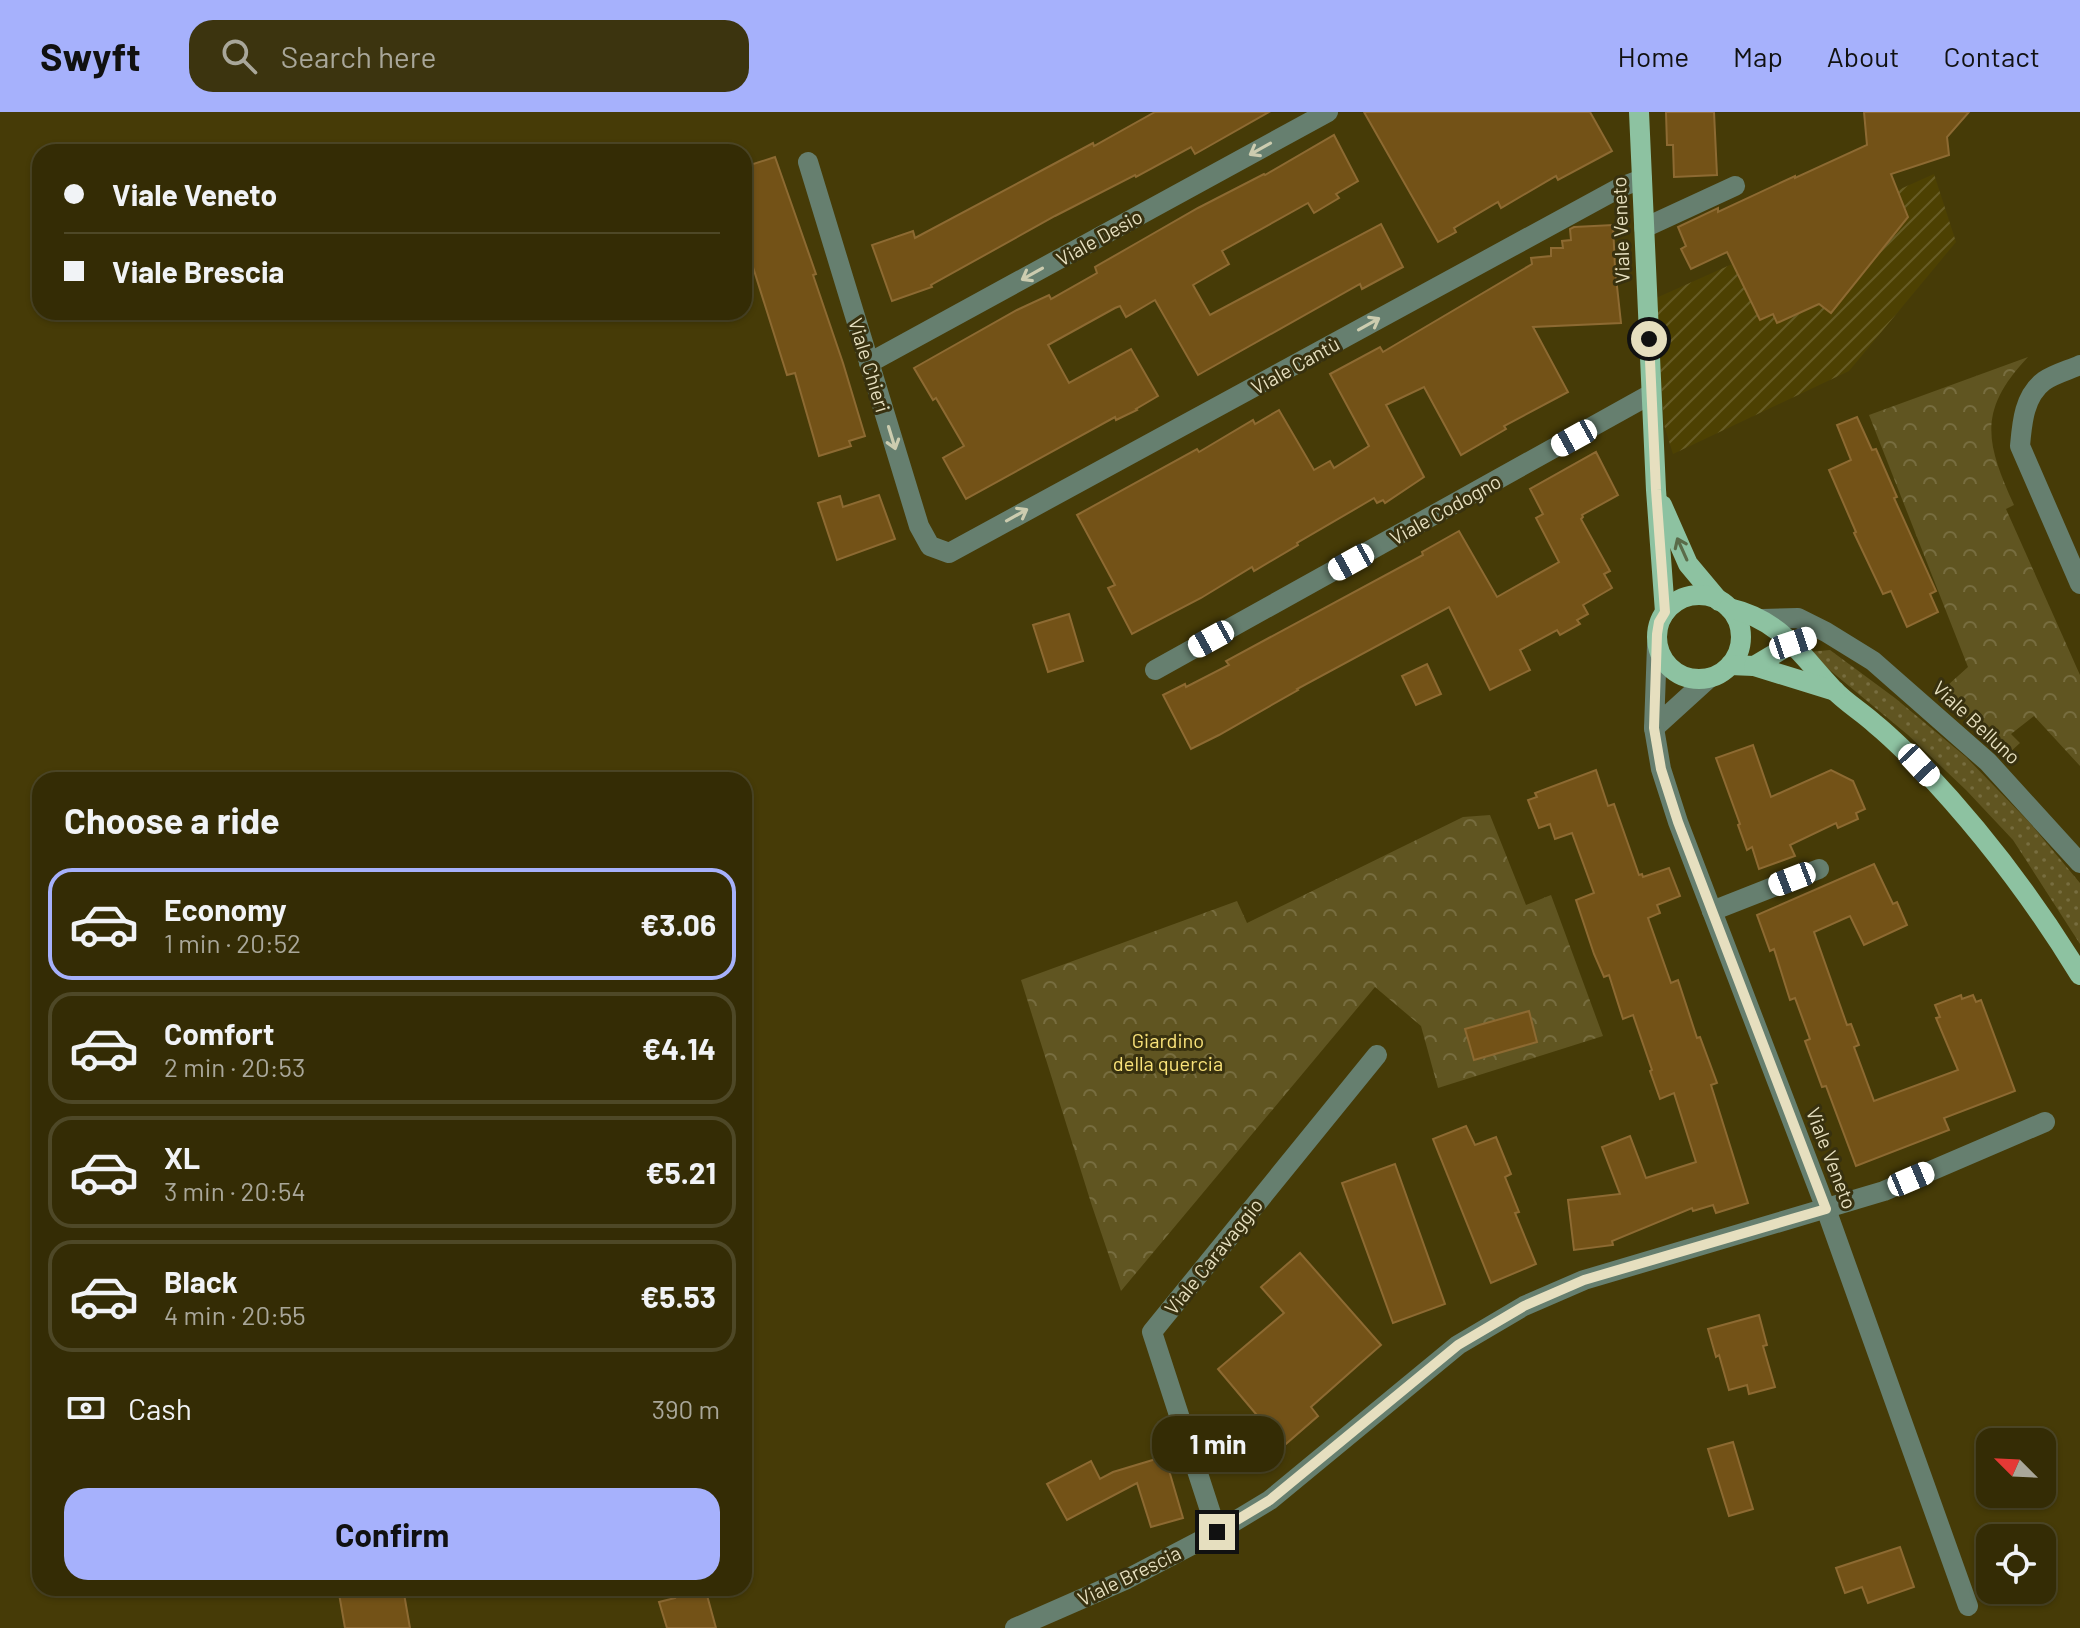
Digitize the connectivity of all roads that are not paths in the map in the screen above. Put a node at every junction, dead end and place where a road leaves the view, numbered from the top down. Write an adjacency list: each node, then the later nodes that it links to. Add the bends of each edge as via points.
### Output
1 (1328, 112): 7 (street, Viale Desio, one-way to 7)
2 (1639, 112): 4 (main road, Viale Veneto)
3 (808, 162): 7 (street, Viale Chieri)
4 (1642, 179): 6 (main road, Viale Veneto); 11 (street, Viale Cantù, one-way to 4)
5 (1735, 186): 6 (street)
6 (1644, 228): 9 (main road, Viale Veneto)
7 (869, 363): 11 (street, Viale Chieri, one-way to 11, via 919,526 930,546)
8 (2080, 365): 12 (street, via 2045,381 2030,397 2020,446)
9 (1651, 394): 10 (main road, Viale Veneto); 21 (street, Viale Codogno)
10 (1656, 490): 13 (main road, Viale Veneto, one-way to 10, via 1688,564); 14 (main road, Viale Veneto)
11 (949, 553)
12 (2080, 584)
13 (1724, 604): 14 (main road, via 1690,596); 15 (main road); 19 (main road, via 1740,630)
14 (1665, 612): 18 (main road)
15 (1762, 619): 16 (street, Viale Belluno, via 1798,618); 17 (main road)
16 (1826, 632): 17 (street); 25 (street, Viale Belluno, via 1873,661 1988,762)
17 (1793, 643): 20 (main road); 23 (main road)
18 (1657, 645): 22 (main road, via 1662,658 1682,676); 24 (street, Viale Veneto)
19 (1730, 665): 20 (main road); 22 (main road)
20 (1754, 666): 23 (main road)
21 (1155, 670)
22 (1709, 678): 24 (street)
23 (1835, 691): 28 (main road, via 1919,765 1978,829)
24 (1654, 728): 27 (street, Viale Veneto, via 1661,769)
25 (2080, 863)
26 (1819, 869): 27 (street)
27 (1712, 911): 31 (street, Viale Veneto)
28 (2080, 975)
29 (1377, 1055): 32 (street, Viale Caravaggio, via 1152,1332)
30 (2045, 1122): 31 (street, Viale Brescia, via 1884,1191)
31 (1826, 1209): 32 (street, Viale Brescia, via 1584,1280 1524,1306 1458,1345 1270,1500); 33 (street, Viale Veneto)
32 (1217, 1532): 34 (street, Viale Brescia)
33 (1968, 1606)
34 (1015, 1628)

